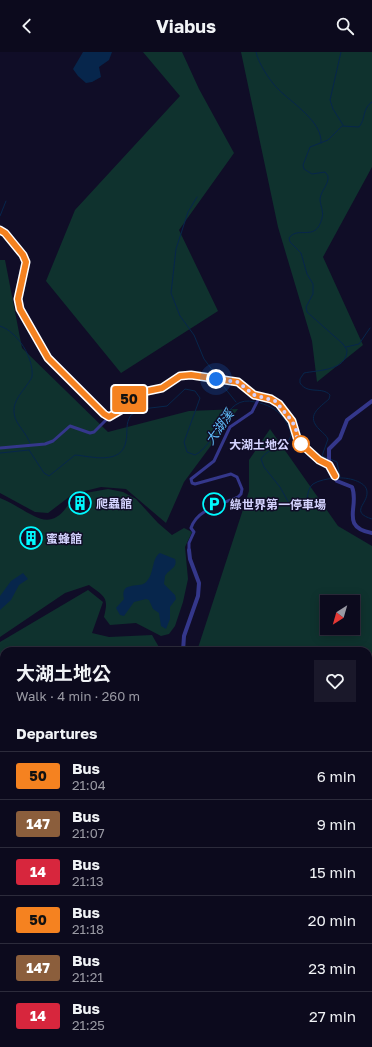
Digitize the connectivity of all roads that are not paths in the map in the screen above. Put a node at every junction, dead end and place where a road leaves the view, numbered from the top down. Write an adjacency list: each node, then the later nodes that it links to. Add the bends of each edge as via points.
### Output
1 (0, 230): 4 (street, via 26,259 18,299 19,306 48,358)
2 (260, 396): 4 (street, via 254,395 238,382 185,375 162,388 136,392 121,410); 6 (street, via 279,404 292,421 298,441 319,460); 8 (street, via 252,412 230,427 214,461 191,479 195,484 231,474 237,477 242,489 238,496 195,518 191,528 194,532)
3 (372, 401): 6 (street, via 346,422 340,438 330,447)
4 (109, 417): 5 (street, via 94,432 70,426 53,441 45,444)
5 (0, 448)
6 (329, 465): 7 (street, via 335,478 353,490 352,516 355,525)
7 (372, 533)
8 (189, 550): 9 (street, via 199,583 198,596)
9 (184, 647)

